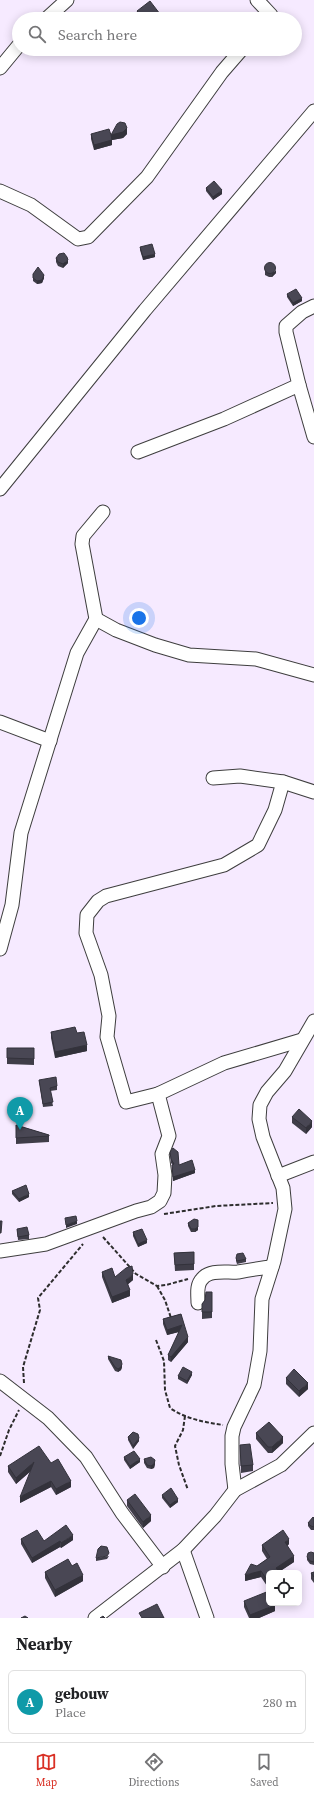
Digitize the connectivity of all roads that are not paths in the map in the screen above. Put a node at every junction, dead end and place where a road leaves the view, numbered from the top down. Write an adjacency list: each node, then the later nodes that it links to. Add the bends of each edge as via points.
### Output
1 (67, 0): 3 (street)
2 (257, 0): 4 (street)
3 (54, 12)
4 (270, 12)
5 (12, 53): 7 (street)
6 (236, 56): 9 (street, via 147,177 88,237 78,239 31,206)
7 (0, 68)
8 (314, 111): 14 (street, via 145,310)
9 (0, 191)
10 (314, 306): 11 (street, via 302,312 286,326)
11 (299, 385): 12 (street); 13 (street, via 224,419)
12 (314, 437)
13 (138, 452)
14 (0, 489)
15 (103, 512): 16 (street, via 83,536 82,544)
16 (96, 618): 17 (street, via 122,632 189,656 256,659); 19 (street, via 77,653)
17 (314, 675)
18 (0, 722): 19 (street)
19 (50, 741): 23 (street, via 21,833 12,905)
20 (213, 778): 21 (street, via 240,776)
21 (283, 782): 22 (street); 26 (street, via 275,810 258,844 224,865 106,896 98,901 87,915 86,932 99,968 107,1003 107,1037 126,1102)
22 (314, 792)
23 (0, 949)
24 (314, 1020): 25 (street)
25 (302, 1040): 26 (street, via 224,1063); 28 (street, via 285,1071 267,1092 260,1105 262,1137)
26 (158, 1094): 29 (street, via 169,1136 162,1154 165,1175 164,1193 160,1201 151,1207 46,1244)
27 (314, 1162): 28 (street)
28 (278, 1176): 30 (street, via 283,1188 285,1209)
29 (0, 1251)
30 (272, 1267): 31 (street, via 211,1273 202,1278 198,1285); 34 (street, via 262,1299 260,1351 254,1385 232,1436)
31 (198, 1303)
32 (0, 1382): 36 (street, via 48,1418 86,1457 122,1513)
33 (314, 1433): 34 (street, via 281,1465)
34 (235, 1490): 35 (street)
35 (183, 1550): 36 (street); 38 (street)
36 (163, 1567): 37 (street)
37 (95, 1618)
38 (207, 1618)

